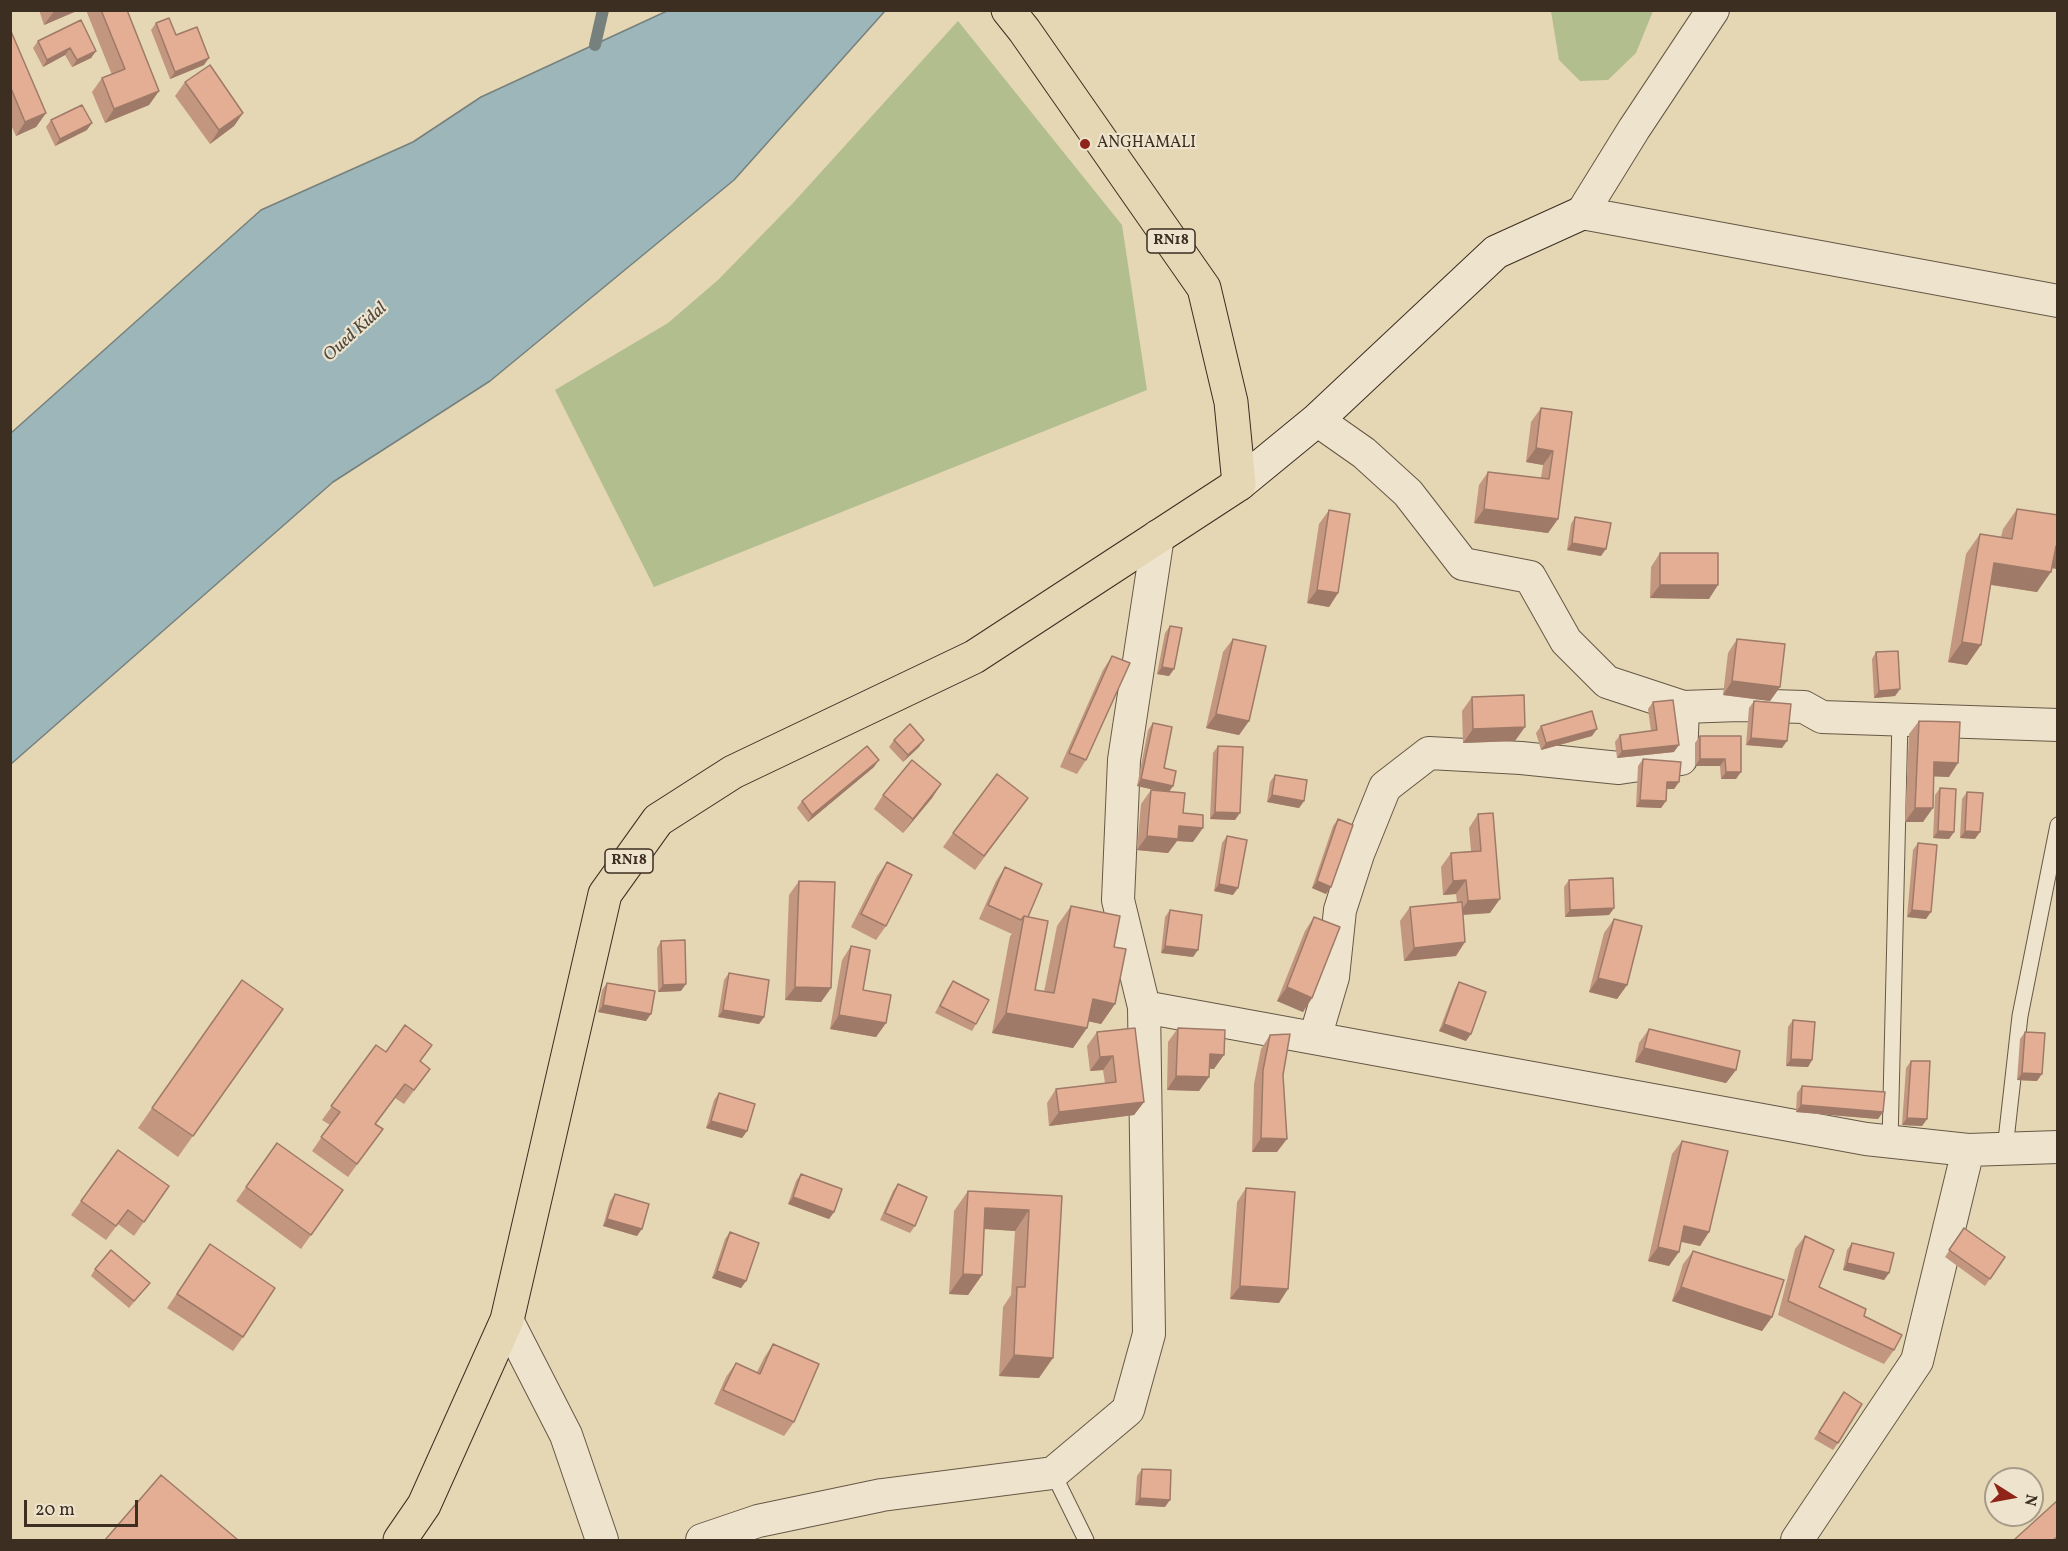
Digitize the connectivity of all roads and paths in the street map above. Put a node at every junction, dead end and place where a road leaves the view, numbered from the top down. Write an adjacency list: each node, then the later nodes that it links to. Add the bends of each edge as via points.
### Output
1 (1713, 10): 3 (street)
2 (1016, 20): 6 (main road, RN18, via 1204,288 1231,402)
3 (1582, 213): 4 (street); 5 (street, via 1496,252)
4 (2058, 301)
5 (1317, 420): 6 (street); 8 (street, via 1364,453 1408,493 1463,564 1530,578 1566,641 1607,682)
6 (1239, 484): 7 (main road, RN18)
7 (1158, 536): 12 (street, via 1124,759 1118,900); 18 (main road, RN18, via 974,657 733,772 658,820 605,894)
8 (1683, 707): 9 (street, via 1804,707 1822,717); 13 (street, via 1681,759 1619,768 1428,753 1385,787 1340,910 1333,977)
9 (1899, 720): 10 (street); 14 (lane)
10 (2058, 725)
11 (2058, 825): 16 (lane, via 2020,1016)
12 (1144, 1006): 13 (street); 19 (street, via 1149,1334 1128,1410)
13 (1315, 1038): 14 (street)
14 (1890, 1142): 17 (street)
15 (2058, 1147): 16 (street)
16 (2005, 1149): 17 (street)
17 (1968, 1150): 24 (street, via 1917,1361)
18 (507, 1320): 20 (main road, RN18, via 424,1505); 21 (street, via 566,1435)
19 (1053, 1473): 22 (street, via 882,1495 758,1521); 23 (lane)
20 (400, 1540)
21 (602, 1540)
22 (702, 1540)
23 (1086, 1540)
24 (1797, 1540)

